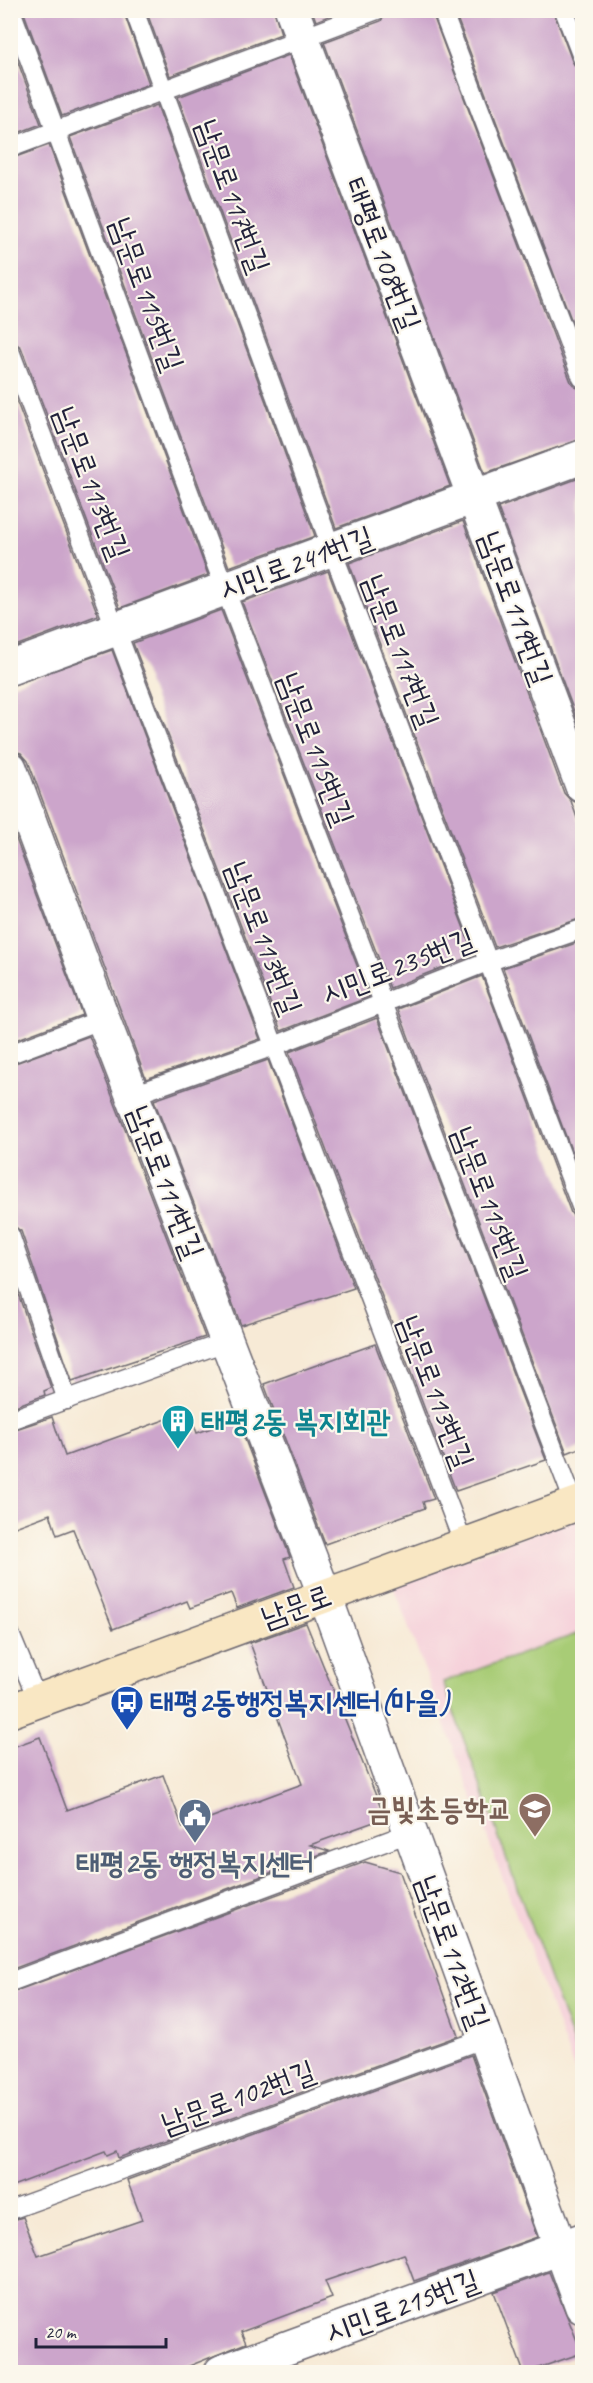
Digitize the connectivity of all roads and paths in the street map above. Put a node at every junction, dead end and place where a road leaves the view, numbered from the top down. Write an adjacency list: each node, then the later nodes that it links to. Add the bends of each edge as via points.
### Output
1 (11, 10): 9 (lane, 남문로115번길)
2 (134, 10): 8 (lane, 남문로117번길)
3 (377, 10): 6 (lane)
4 (442, 10): 12 (lane)
5 (564, 10): 7 (lane)
6 (297, 25): 8 (lane); 14 (street, 태평로108번길)
7 (582, 57)
8 (164, 90): 9 (lane); 15 (lane, 남문로117번길)
9 (57, 130): 10 (lane); 16 (lane, 남문로115번길)
10 (10, 148)
11 (10, 351): 17 (lane, 남문로113번길)
12 (582, 378)
13 (582, 457): 14 (street, 시민로241번길)
14 (475, 496): 15 (street, 시민로241번길); 20 (street, 남문로119번길)
15 (332, 550): 16 (street, 시민로241번길); 22 (lane, 남문로117번길)
16 (225, 589): 17 (street, 시민로241번길); 23 (lane, 남문로115번길)
17 (118, 629): 18 (street, 시민로241번길); 25 (lane, 남문로113번길)
18 (10, 668)
19 (10, 768): 24 (street, 남문로111번길)
20 (582, 786)
21 (582, 929): 22 (lane, 시민로235번길)
22 (490, 961): 23 (lane, 시민로235번길); 28 (lane, 남문로117번길)
23 (382, 1003): 25 (lane, 시민로235번길); 33 (lane, 남문로115번길)
24 (103, 1020): 26 (lane); 27 (street, 남문로111번길)
25 (274, 1046): 27 (lane, 시민로235번길); 34 (lane, 남문로113번길)
26 (10, 1054)
27 (133, 1095): 30 (street, 남문로111번길)
28 (582, 1209)
29 (10, 1235): 31 (lane)
30 (228, 1341): 31 (lane); 35 (street, 남문로111번길)
31 (67, 1400): 32 (lane)
32 (10, 1420)
33 (579, 1504): 34 (main road, 남문로)
34 (464, 1545): 35 (main road, 남문로)
35 (325, 1596): 37 (main road, 남문로); 38 (street, 남문로112번길)
36 (10, 1634): 37 (lane)
37 (24, 1706)
38 (409, 1833): 39 (lane); 40 (street, 남문로112번길)
39 (10, 1982)
40 (485, 2038): 41 (lane, 남문로102번길); 42 (street, 남문로112번길)
41 (10, 2210)
42 (571, 2244): 43 (street, 남문로112번길); 44 (street, 시민로215번길)
43 (582, 2307)
44 (221, 2373)

